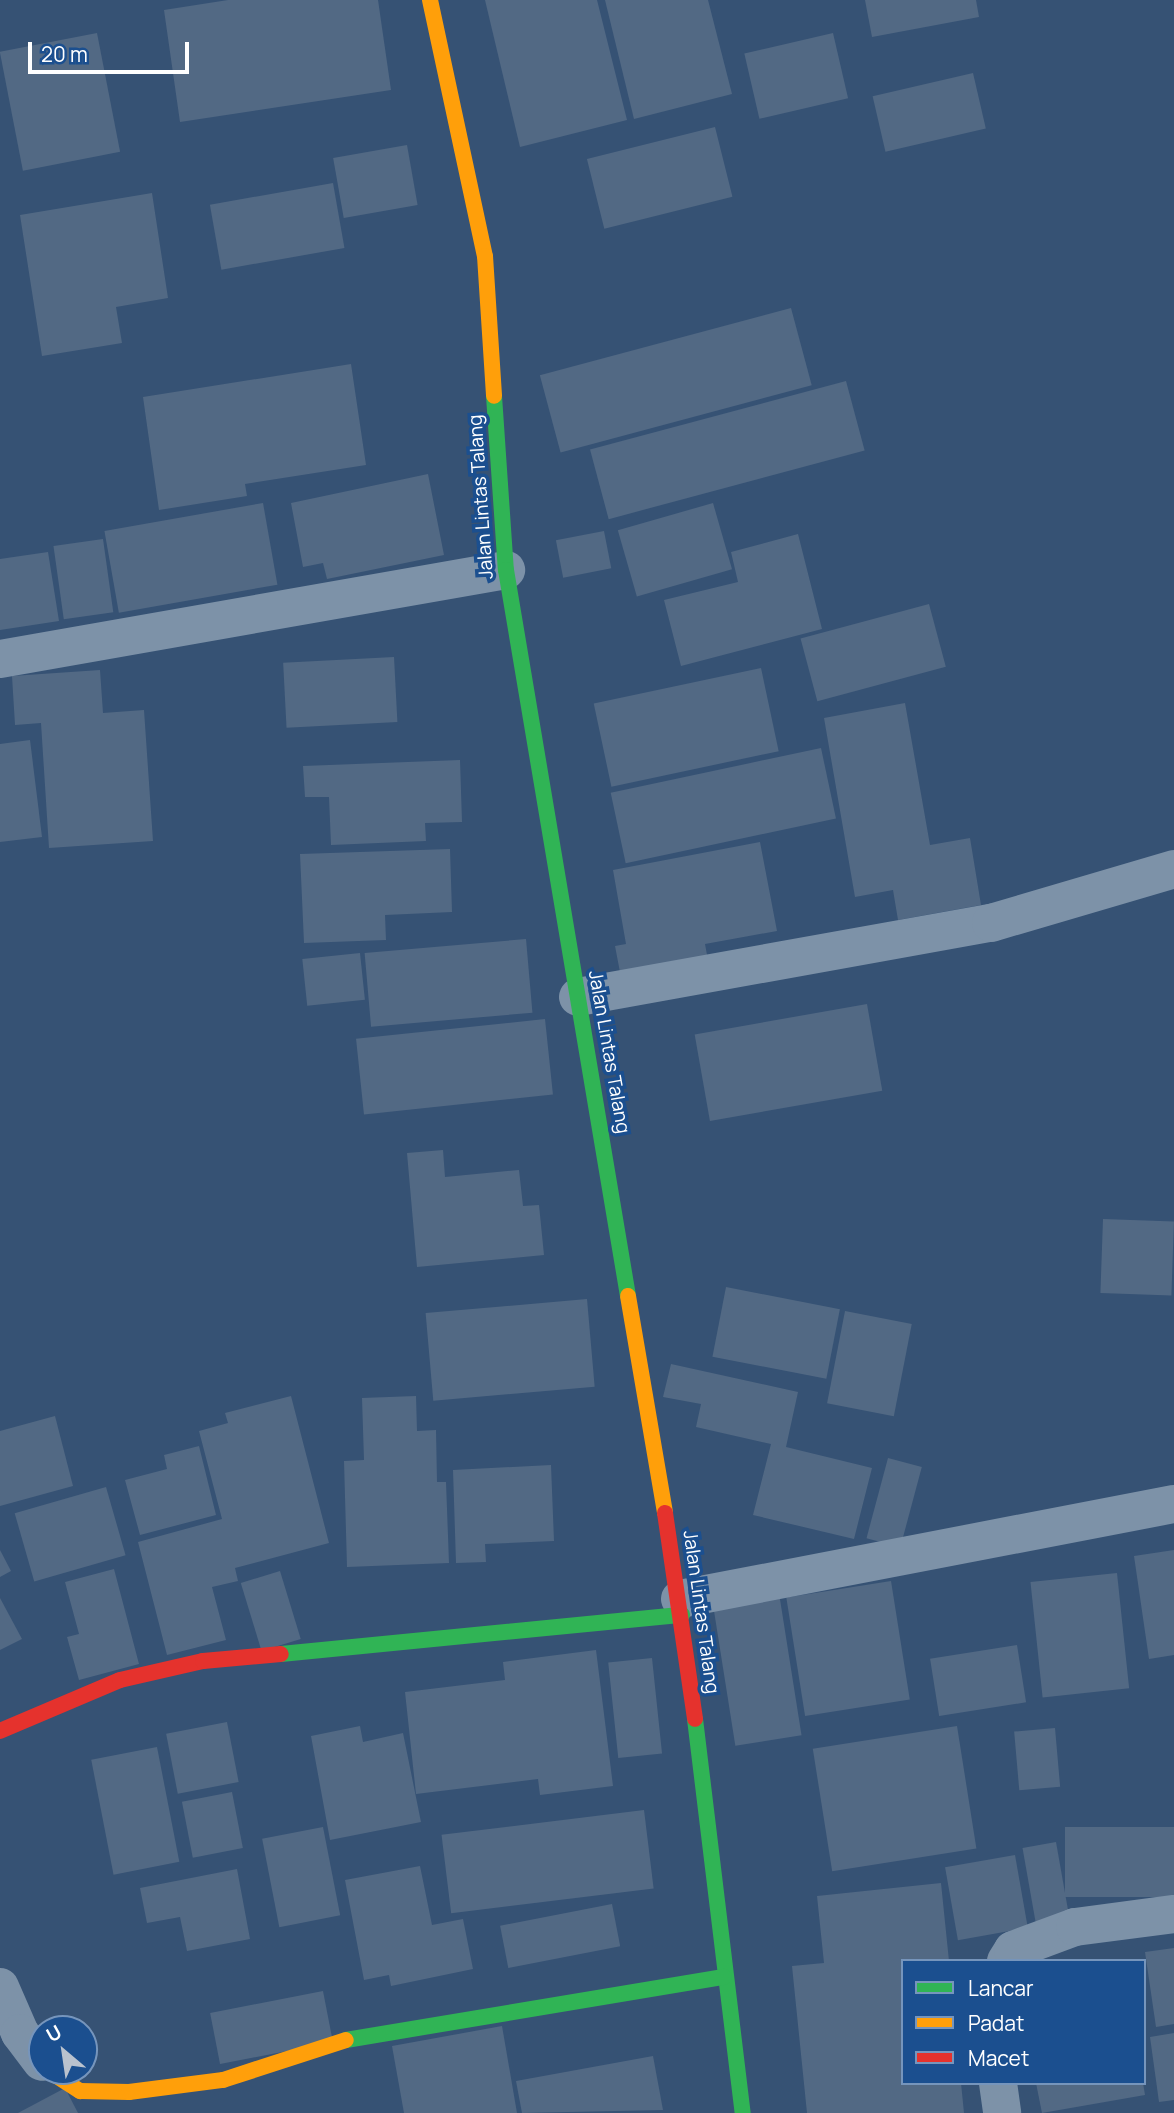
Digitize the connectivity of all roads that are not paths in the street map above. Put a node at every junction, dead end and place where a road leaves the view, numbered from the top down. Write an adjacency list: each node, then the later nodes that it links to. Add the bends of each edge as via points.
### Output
1 (430, 0): 2 (street, Jalan Lintas Talang, via 485,256)
2 (506, 570): 3 (street); 5 (street, Jalan Lintas Talang)
3 (0, 659)
4 (1174, 869): 5 (street, via 991,923)
5 (578, 997): 7 (street, Jalan Lintas Talang)
6 (1174, 1504): 7 (street)
7 (681, 1607): 8 (street, via 204,1661 120,1680); 11 (street, Jalan Lintas Talang)
8 (0, 1731)
9 (1174, 1914): 10 (street, via 1075,1927 1013,1950)
10 (1007, 1959)
11 (724, 1977): 14 (street, via 345,2040 223,2080 129,2092 80,2091); 16 (street, Jalan Lintas Talang)
12 (0, 1987): 13 (street)
13 (28, 2044)
14 (70, 2085)
15 (998, 2085): 17 (street)
16 (743, 2113)
17 (1002, 2113)

